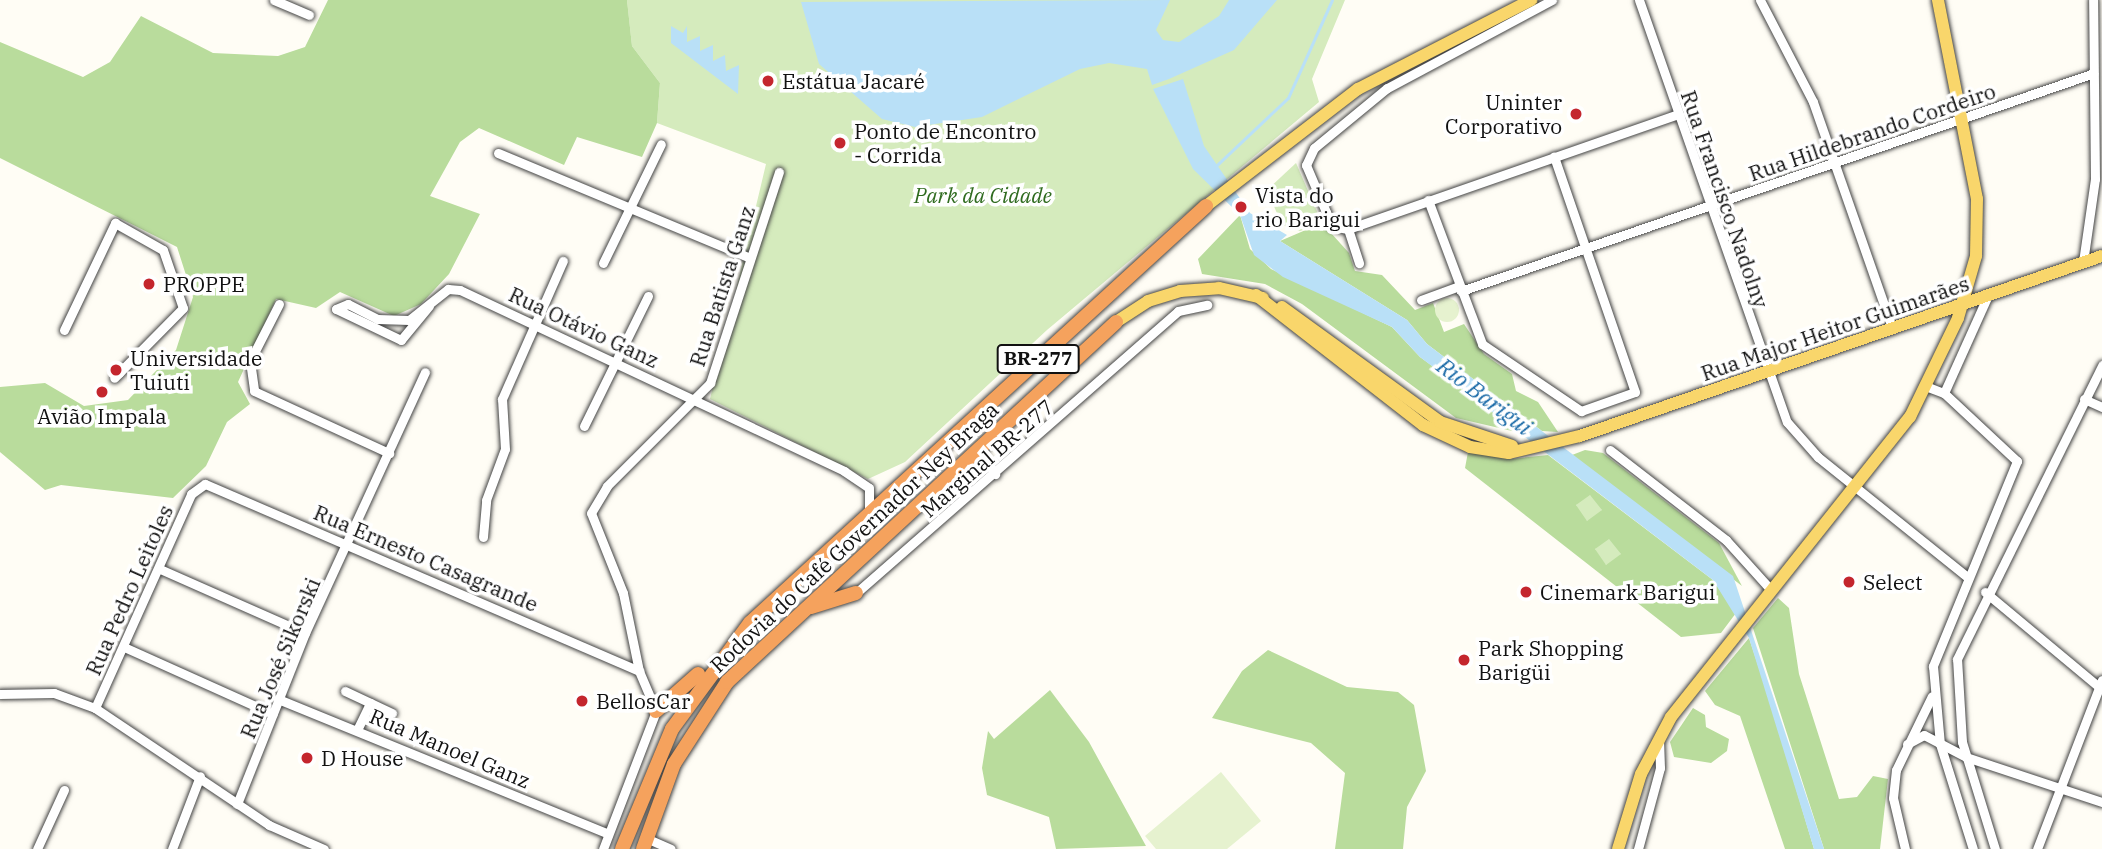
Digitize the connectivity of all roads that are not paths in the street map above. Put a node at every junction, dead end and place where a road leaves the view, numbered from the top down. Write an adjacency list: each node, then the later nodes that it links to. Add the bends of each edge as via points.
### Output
1 (274, 0): 8 (street)
2 (1531, 0): 18 (main road, via 1358,89)
3 (1552, 0): 21 (street, via 1387,88 1314,148 1306,165 1337,229)
4 (1639, 0): 10 (street, Rua Francisco Nadolny)
5 (1760, 0): 15 (street, via 1808,90)
6 (1938, 0): 11 (main road)
7 (2093, 0): 9 (street)
8 (309, 15)
9 (2095, 73): 11 (street, Rua Hildebrando Cordeiro); 24 (street)
10 (1678, 114): 14 (street); 19 (street, Rua Francisco Nadolny)
11 (1962, 119): 15 (street, Rua Hildebrando Cordeiro); 34 (main road, via 1978,215)
12 (661, 144): 20 (street)
13 (498, 153): 20 (street)
14 (1554, 157): 17 (street); 22 (street)
15 (1835, 163): 19 (street, Rua Hildebrando Cordeiro); 38 (street)
16 (779, 172): 23 (street, Rua Batista Ganz)
17 (1428, 200): 21 (street); 28 (street)
18 (1206, 206): 57 (highway, Rodovia do Café Governador Ney Braga / BR-277)
19 (1709, 206): 22 (street, Rua Hildebrando Cordeiro); 42 (street, Rua Francisco Nadolny)
20 (629, 209): 23 (street); 26 (street)
21 (1348, 229): 27 (street)
22 (1586, 248): 28 (street, Rua Hildebrando Cordeiro); 28 (street, via 1635,391 1581,411 1488,352)
23 (748, 257): 47 (street, Rua Batista Ganz, via 721,358)
24 (2092, 259): 29 (main road, Rua Major Heitor Guimarães)
25 (563, 261): 37 (street)
26 (603, 262)
27 (1359, 263)
28 (1460, 288): 31 (street, Rua Hildebrando Cordeiro)
29 (1988, 295): 34 (main road, Rua Major Heitor Guimarães); 46 (street)
30 (648, 296): 40 (street)
31 (1421, 300)
32 (279, 304): 53 (street, via 248,382 263,397)
33 (1207, 304): 54 (street, Marginal BR-277, via 1183,307)
34 (1963, 304): 38 (main road, Rua Major Heitor Guimarães); 45 (main road)
35 (429, 306): 35 (street, via 395,323 348,304 336,309 401,340); 37 (street, Rua Otávio Ganz, via 448,289)
36 (1116, 322): 42 (main road, Rua Major Heitor Guimarães, via 1148,301 1180,291 1219,288 1256,295 1304,320 1456,430 1537,448); 51 (highway, Rodovia do Café Governador Ney Braga / BR-277)
37 (536, 324): 40 (street, Rua Otávio Ganz); 58 (street, via 500,405 505,449 486,500)
38 (1892, 328): 42 (main road, Rua Major Heitor Guimarães)
39 (64, 330): 44 (street, via 115,223 163,250 183,307)
40 (617, 361): 47 (street, Rua Otávio Ganz); 50 (street)
41 (2102, 365): 48 (street)
42 (1766, 372): 55 (street, Rua Francisco Nadolny, via 1796,433)
43 (425, 373): 53 (street, Rua José Sikorski)
44 (114, 378)
45 (1928, 387): 46 (street); 55 (main road)
46 (1944, 393): 61 (street, via 2017,458)
47 (696, 398): 57 (street, Rua Otávio Ganz, via 844,471 869,488); 69 (street, Rua Batista Ganz, via 607,486 592,513 623,593)
48 (2084, 400): 49 (street); 62 (street)
49 (2102, 407)
50 (584, 426)
51 (979, 449): 54 (street); 66 (highway, Rodovia do Café Governador Ney Braga / BR-277)
52 (1611, 450): 64 (street, via 1726,540)
53 (389, 453): 59 (street, Rua José Sikorski)
54 (995, 474): 63 (street, Marginal BR-277)
55 (1855, 486): 61 (street, Rua Francisco Nadolny); 64 (main road)
56 (197, 488): 59 (street, Rua Ernesto Casagrande, via 212,486); 60 (street, Rua Pedro Leitoles)
57 (869, 512): 65 (highway, Rodovia do Café Governador Ney Braga / BR-277)
58 (483, 537)
59 (351, 542): 67 (street, Rua José Sikorski); 69 (street, Rua Ernesto Casagrande)
60 (160, 569): 67 (street); 68 (street, Rua Pedro Leitoles)
61 (1966, 576): 73 (street, via 1936,651)
62 (1985, 592): 70 (street); 84 (street, via 1955,673)
63 (856, 593): 66 (highway)
64 (1766, 595): 81 (main road)
65 (776, 597): 77 (highway); 96 (highway, Rodovia do Café Governador Ney Braga / BR-277, via 683,710)
66 (801, 612): 91 (highway, Rodovia do Café Governador Ney Braga / BR-277, via 745,664 701,717)
67 (306, 633): 74 (street, Rua José Sikorski)
68 (124, 648): 76 (street, Rua Pedro Leitoles); 79 (street)
69 (639, 671): 77 (street, Rua Batista Ganz)
70 (2100, 683): 86 (street)
71 (345, 691): 75 (street)
72 (0, 694): 76 (street, via 54,693)
73 (1932, 696): 82 (street); 83 (street)
74 (278, 699): 79 (street, Rua José Sikorski); 80 (street, Rua Manoel Ganz)
75 (370, 703): 78 (street); 80 (street)
76 (95, 708): 85 (street)
77 (656, 711): 90 (street)
78 (392, 713)
79 (273, 714): 89 (street, Rua José Sikorski)
80 (358, 728): 90 (street, Rua Manoel Ganz)
81 (1659, 738): 98 (main road, via 1632,796); 99 (street, via 1660,768)
82 (1907, 744): 83 (street, via 1924,735); 100 (street, via 1893,798)
83 (1940, 744): 84 (street); 101 (street)
84 (1966, 757): 86 (street); 102 (street)
85 (200, 776): 89 (street); 93 (street)
86 (2060, 788): 88 (street); 103 (street)
87 (64, 790): 92 (street)
88 (2102, 802)
89 (237, 804): 94 (street)
90 (607, 834): 95 (street)
91 (644, 843): 97 (street)
92 (37, 849)
93 (172, 849)
94 (324, 849)
95 (603, 849)
96 (622, 849)
97 (671, 849)
98 (1618, 849)
99 (1638, 849)
100 (1905, 849)
101 (1973, 849)
102 (1995, 849)
103 (2036, 849)

